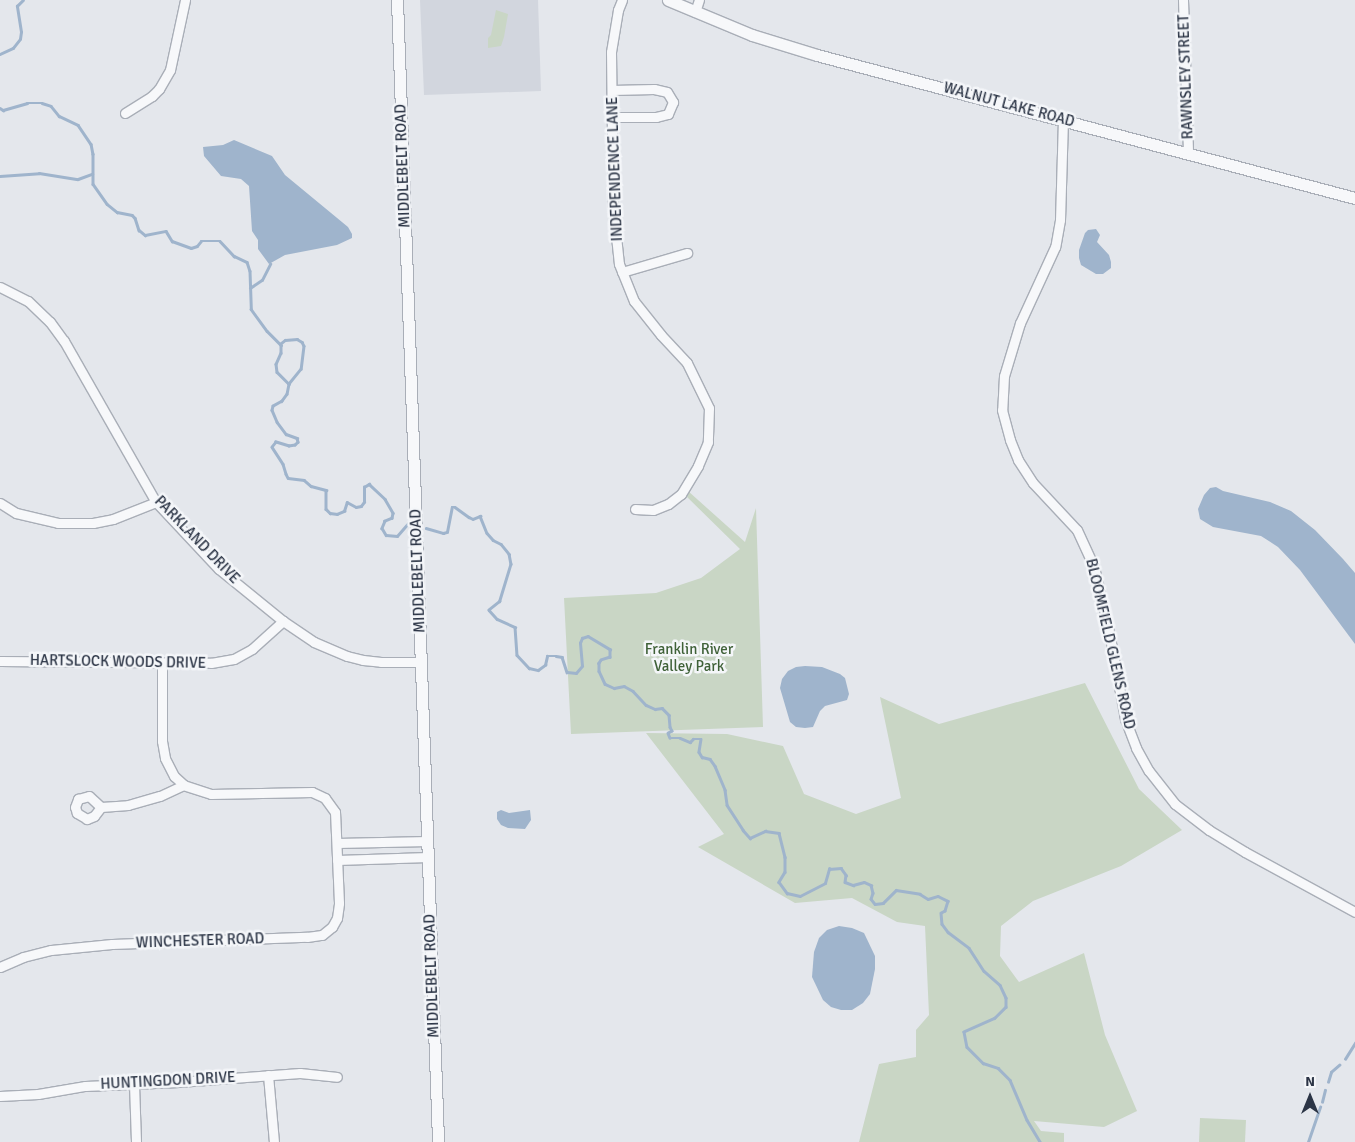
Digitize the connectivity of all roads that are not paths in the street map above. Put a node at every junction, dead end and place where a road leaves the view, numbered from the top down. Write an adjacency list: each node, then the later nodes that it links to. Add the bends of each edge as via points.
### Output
1 (185, 0): 9 (street, via 170,70 155,92)
2 (397, 0): 22 (street, MIDDLEBELT ROAD)
3 (622, 0): 8 (street, INDEPENDENCE LANE, via 611,52)
4 (668, 0): 7 (street, WALNUT LAKE ROAD)
5 (699, 0): 7 (street)
6 (1183, 0): 12 (street, RAWNSLEY STREET)
7 (695, 12): 11 (street, WALNUT LAKE ROAD, via 752,35 816,55)
8 (612, 90): 10 (street, INDEPENDENCE LANE); 10 (street, via 654,89 667,92 673,102 668,114 656,117)
9 (125, 113)
10 (612, 117): 15 (street, INDEPENDENCE LANE, via 613,208)
11 (1063, 119): 12 (street, WALNUT LAKE ROAD); 29 (street, BLOOMFIELD GLENS ROAD, via 1060,220 1055,247 1020,323 1004,376 1002,410 1010,440 1018,460 1033,482 1077,530 1094,567 1125,719 1149,771 1175,804 1209,830)
12 (1188, 154): 13 (street, WALNUT LAKE ROAD)
13 (1355, 198)
14 (687, 253): 15 (street)
15 (622, 272): 19 (street, INDEPENDENCE LANE, via 634,301 687,363 709,408 708,442 681,494 653,510)
16 (0, 287): 17 (street, PARKLAND DRIVE, via 28,301 64,341)
17 (156, 502): 18 (street, via 112,519 84,523 58,523 16,513); 20 (street, PARKLAND DRIVE, via 220,569)
18 (0, 503)
19 (635, 509)
20 (283, 621): 22 (street, PARKLAND DRIVE, via 314,642 347,656 381,662); 23 (street, HARTSLOCK WOODS DRIVE, via 257,645 234,659 211,663)
21 (0, 661): 23 (street, HARTSLOCK WOODS DRIVE)
22 (421, 662): 26 (street, MIDDLEBELT ROAD)
23 (162, 663): 24 (street, via 165,758 174,776)
24 (184, 785): 25 (street, via 128,805); 27 (street, WINCHESTER ROAD, via 212,794 312,792 324,798 335,812)
25 (101, 807)
26 (428, 841): 27 (street); 28 (street, MIDDLEBELT ROAD)
27 (337, 851): 28 (street); 30 (street, WINCHESTER ROAD, via 337,918 322,935 112,944 51,950)
28 (428, 857): 37 (street, MIDDLEBELT ROAD)
29 (1355, 912)
30 (0, 967)
31 (268, 1075): 32 (street, HUNTINGDON DRIVE); 33 (street, HUNTINGDON DRIVE); 36 (street)
32 (337, 1076)
33 (134, 1084): 34 (street, HUNTINGDON DRIVE); 35 (street)
34 (0, 1096)
35 (136, 1142)
36 (274, 1142)
37 (438, 1142)

